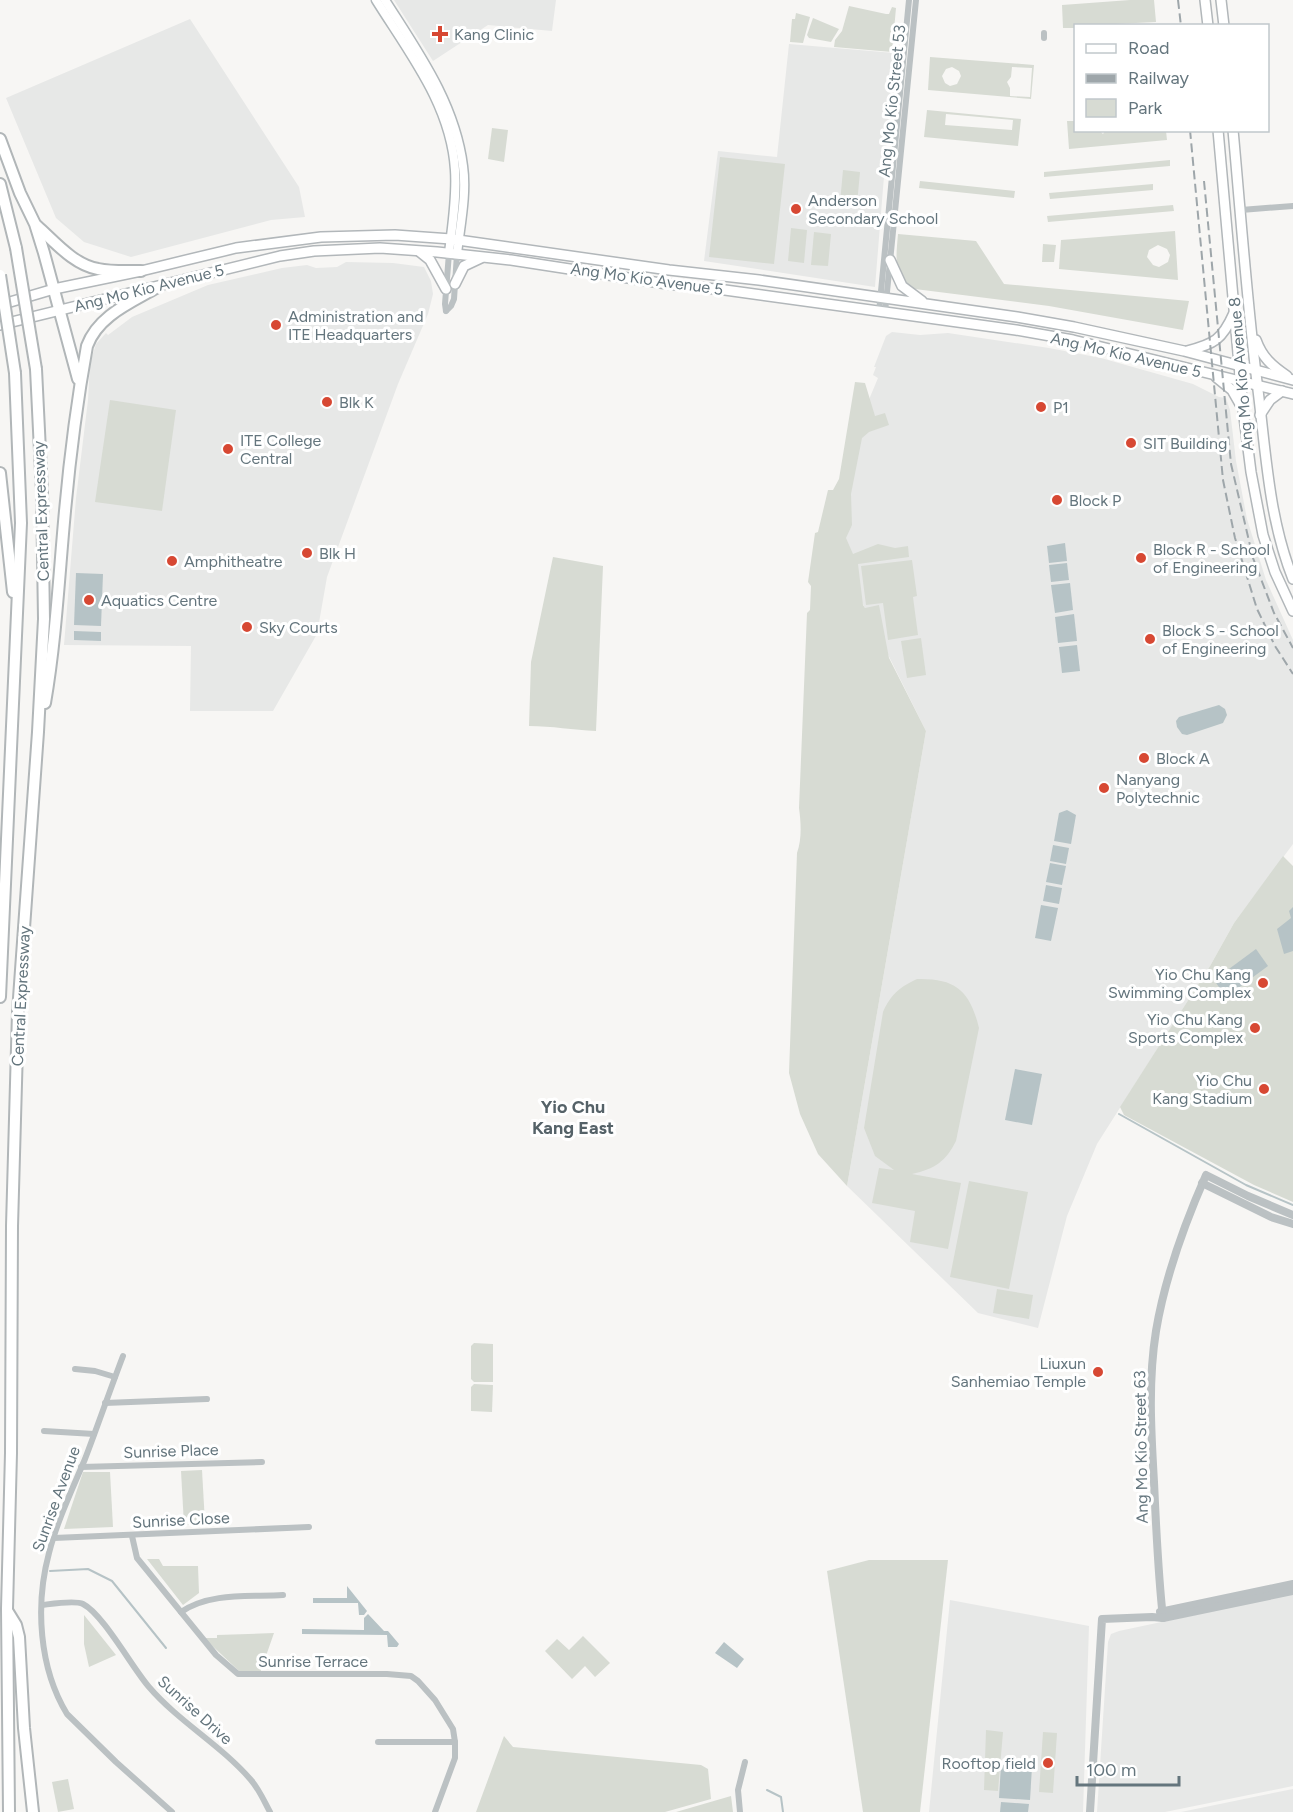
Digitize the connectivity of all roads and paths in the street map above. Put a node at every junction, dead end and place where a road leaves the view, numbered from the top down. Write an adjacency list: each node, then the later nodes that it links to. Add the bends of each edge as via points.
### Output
1 (375, 0): 16 (main road, via 432,89 449,133 455,169)
2 (385, 0): 16 (main road, via 438,86 456,131 463,167)
3 (909, 0): 28 (street, Ang Mo Kio Street 53)
4 (916, 0): 20 (street, Ang Mo Kio Street 53)
5 (1205, 0): 7 (main road)
6 (1221, 0): 8 (main road)
7 (1208, 24)
8 (1224, 24)
9 (1218, 132): 32 (main road, Ang Mo Kio Avenue 8)
10 (1233, 132): 14 (main road, Ang Mo Kio Avenue 8)
11 (0, 139): 15 (highway)
12 (0, 184): 52 (highway, Central Expressway, bridge, via 16,248 36,369 44,620)
13 (1293, 206): 14 (street)
14 (1241, 210): 35 (main road, Ang Mo Kio Avenue 8)
15 (34, 224): 22 (highway, via 85,265); 27 (highway)
16 (454, 240): 18 (main road); 21 (main road, Ang Mo Kio Avenue 5); 22 (main road, Ang Mo Kio Avenue 5, via 395,235 313,238 237,248)
17 (418, 250): 18 (main road, Ang Mo Kio Avenue 5); 25 (main road); 26 (main road, Ang Mo Kio Avenue 5, via 348,249 280,256)
18 (453, 253): 19 (main road, Ang Mo Kio Avenue 5); 25 (street)
19 (484, 257): 24 (main road, Ang Mo Kio Avenue 5); 25 (main road, via 464,266)
20 (890, 260): 28 (street, Ang Mo Kio Street 53); 29 (main road, via 902,286)
21 (669, 270): 24 (main road, via 664,275); 28 (main road, Ang Mo Kio Avenue 5)
22 (141, 271): 27 (main road, Ang Mo Kio Avenue 5)
23 (0, 275): 51 (highway, Central Expressway, bridge, via 15,373 21,523)
24 (667, 284): 33 (main road, Ang Mo Kio Avenue 5)
25 (450, 287)
26 (156, 288): 31 (main road, Ang Mo Kio Avenue 5); 43 (highway, via 105,319 90,338)
27 (54, 289): 30 (main road, Ang Mo Kio Avenue 5); 31 (highway)
28 (884, 297): 29 (main road, Ang Mo Kio Avenue 5); 33 (street, Ang Mo Kio Street 53)
29 (927, 304): 36 (main road, Ang Mo Kio Avenue 5, via 1074,327)
30 (0, 305)
31 (60, 310): 34 (main road, Ang Mo Kio Avenue 5); 43 (highway)
32 (1234, 311): 36 (main road, via 1226,330 1210,345); 37 (main road, Ang Mo Kio Avenue 8)
33 (882, 312): 39 (main road, Ang Mo Kio Avenue 5, via 1073,340)
34 (0, 325)
35 (1252, 326): 38 (main road, Ang Mo Kio Avenue 8); 40 (main road, via 1266,360)
36 (1184, 351): 37 (main road, Ang Mo Kio Avenue 5)
37 (1239, 366): 38 (main road, Ang Mo Kio Avenue 5); 41 (main road, Ang Mo Kio Avenue 8)
38 (1255, 370): 40 (main road, Ang Mo Kio Avenue 5); 42 (main road, Ang Mo Kio Avenue 8)
39 (1215, 375): 41 (main road, Ang Mo Kio Avenue 5); 46 (main road, via 1232,390)
40 (1293, 379)
41 (1240, 381): 42 (main road, Ang Mo Kio Avenue 5); 46 (main road, Ang Mo Kio Avenue 8)
42 (1257, 385): 44 (main road, Ang Mo Kio Avenue 5); 47 (main road, Ang Mo Kio Avenue 8)
43 (80, 386): 52 (highway, via 51,670)
44 (1282, 391): 45 (main road, Ang Mo Kio Avenue 5); 47 (main road)
45 (1293, 394)
46 (1243, 409): 50 (main road, Ang Mo Kio Avenue 8, via 1263,535)
47 (1260, 415): 49 (main road, Ang Mo Kio Avenue 8, via 1267,475)
48 (0, 473): 51 (highway)
49 (1293, 579)
50 (1293, 611)
51 (17, 625): 53 (highway, Central Expressway)
52 (38, 732): 73 (highway, Central Expressway, via 18,1024)
53 (0, 997)
54 (1202, 1183): 55 (street, Ang Mo Kio Street 63, via 1206,1175); 56 (street); 75 (street, Ang Mo Kio Street 63, via 1167,1279 1153,1355 1151,1443)
55 (1293, 1215)
56 (1293, 1224)
57 (123, 1356): 59 (street, Sunrise Avenue)
58 (75, 1370): 59 (street)
59 (115, 1377): 61 (street, Sunrise Avenue)
60 (207, 1399): 61 (street)
61 (105, 1403): 63 (street, Sunrise Avenue)
62 (44, 1431): 63 (street, Sunrise Avenue)
63 (94, 1434): 65 (street, Sunrise Avenue)
64 (262, 1462): 65 (street, Sunrise Place)
65 (81, 1467): 68 (street, Sunrise Avenue)
66 (309, 1527): 67 (street, Sunrise Close)
67 (132, 1536): 68 (street, Sunrise Close); 74 (street, Sunrise Terrace, via 137,1558)
68 (54, 1538): 72 (street, Sunrise Avenue)
69 (1293, 1584): 75 (street)
70 (1293, 1591): 75 (street)
71 (284, 1595): 74 (street, via 211,1599)
72 (42, 1605): 81 (street, Sunrise Avenue, via 47,1665 67,1714); 82 (street, Sunrise Drive, via 84,1605 162,1702 252,1780)
73 (7, 1609): 79 (highway, Central Expressway); 80 (highway, via 19,1637)
74 (180, 1612): 77 (street, Sunrise Terrace, via 238,1674 411,1676 435,1700 453,1729)
75 (1163, 1615): 85 (street, via 1102,1619)
76 (378, 1742): 77 (street)
77 (455, 1742): 83 (street, via 455,1758)
78 (745, 1762): 84 (street, via 738,1790)
79 (9, 1812)
80 (33, 1812)
81 (172, 1812)
82 (270, 1812)
83 (435, 1812)
84 (740, 1812)
85 (1090, 1812)

